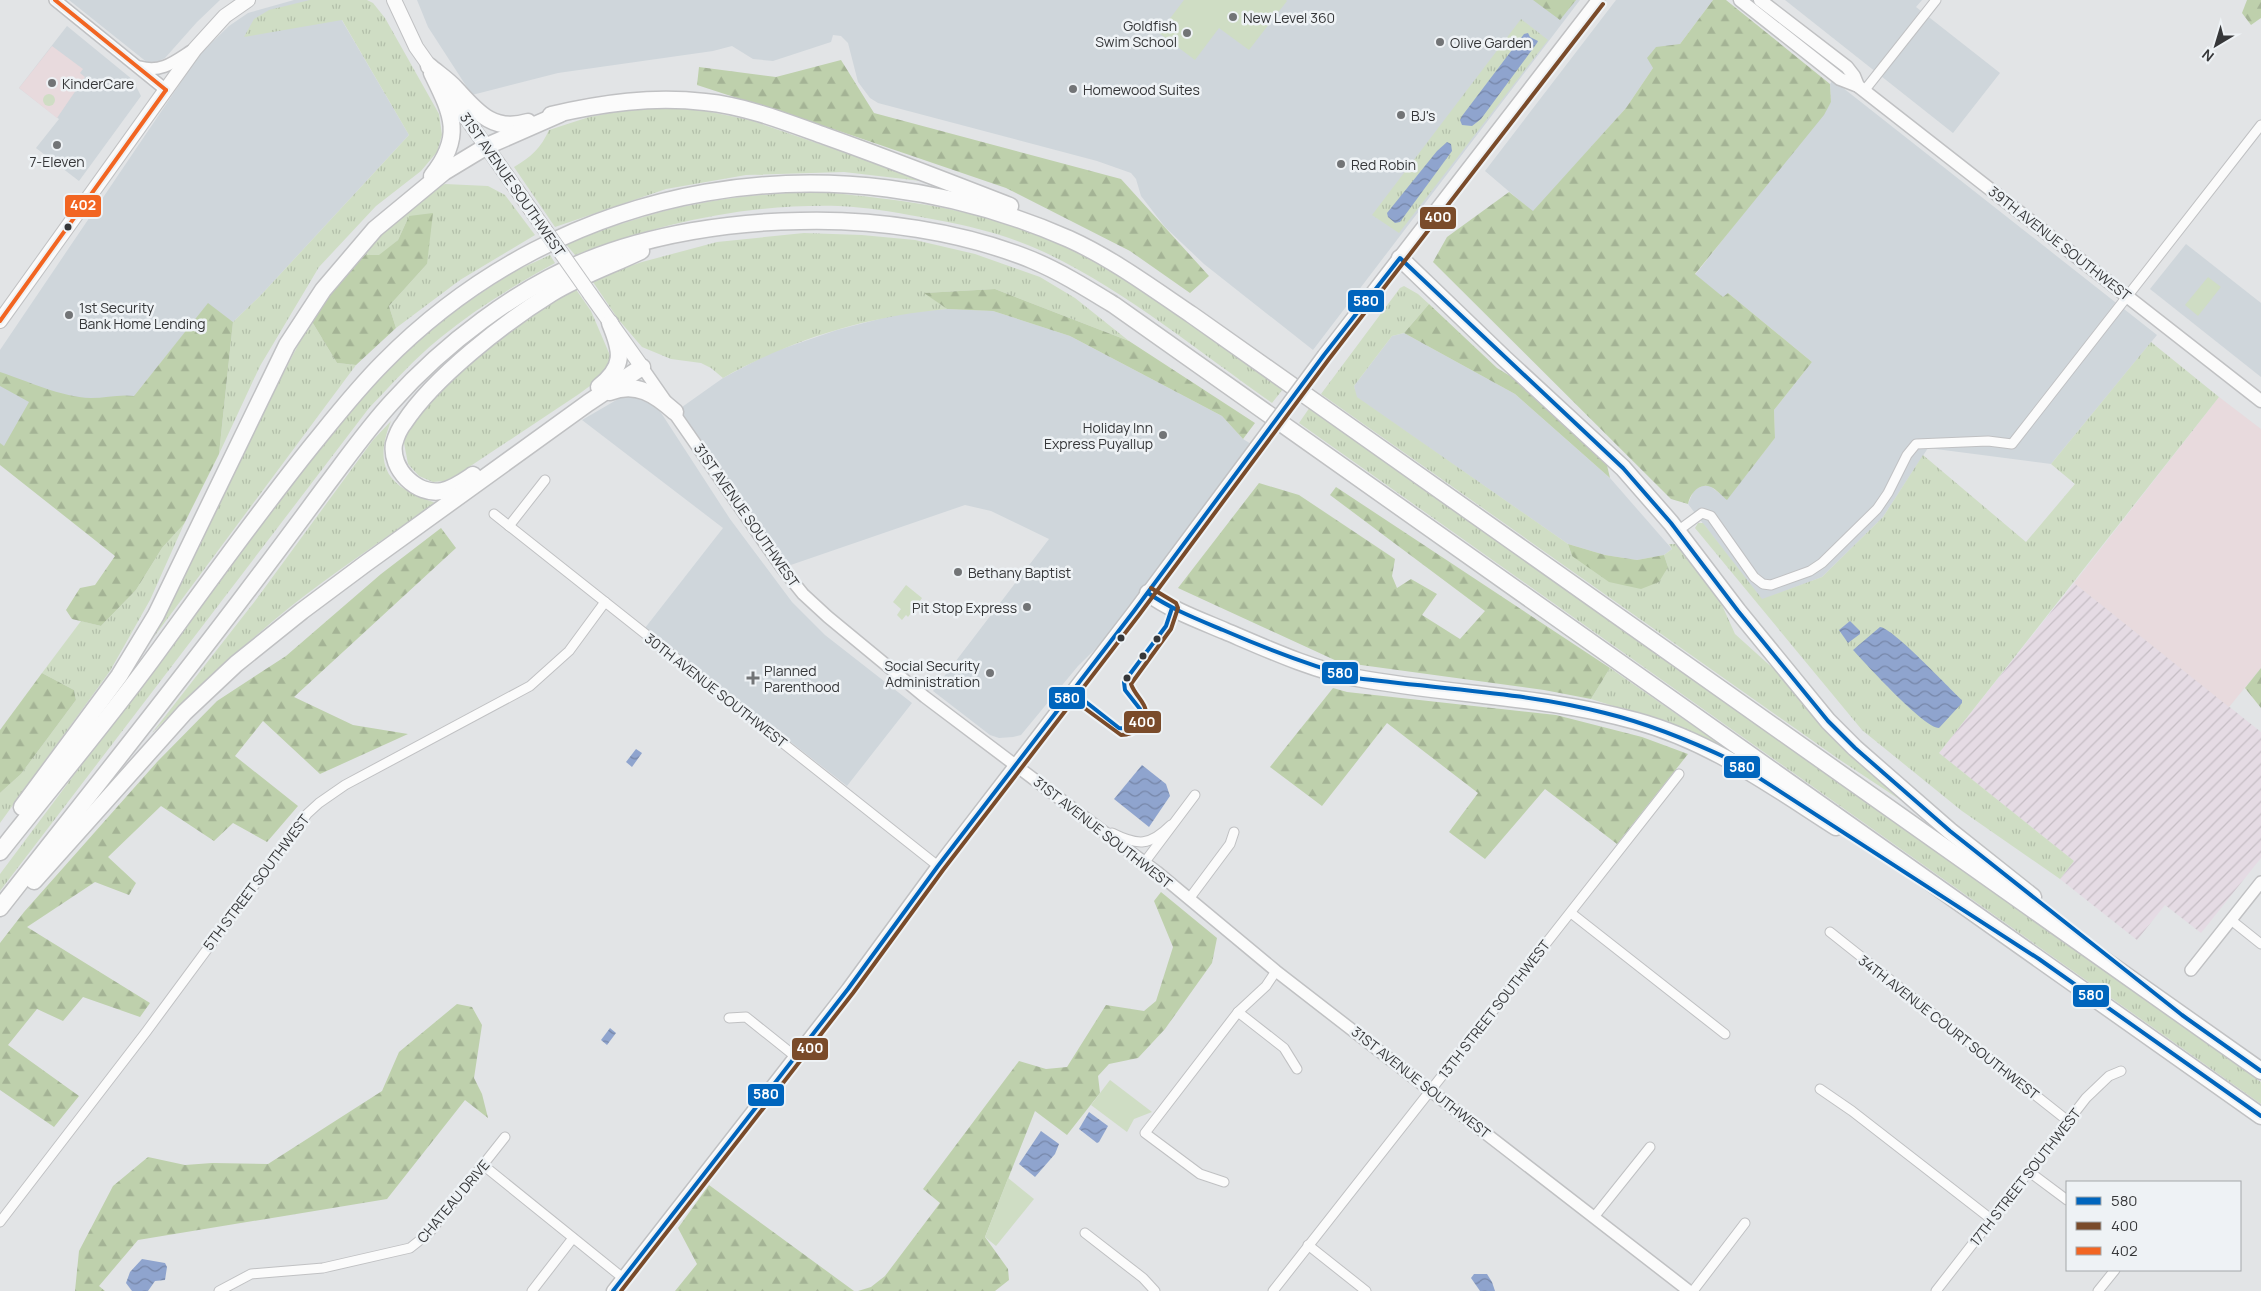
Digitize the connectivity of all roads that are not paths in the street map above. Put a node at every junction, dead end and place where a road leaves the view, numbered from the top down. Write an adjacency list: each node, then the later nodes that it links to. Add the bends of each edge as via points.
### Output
1 (55, 0): 11 (street)
2 (248, 0): 10 (main road, via 225,16)
3 (382, 0): 9 (main road)
4 (394, 0): 9 (main road, 31ST AVENUE SOUTHWEST)
5 (1598, 0): 20 (main road)
6 (1740, 0): 13 (main road, 39TH AVENUE SOUTHWEST, via 1840,78)
7 (1760, 0): 13 (main road, 39TH AVENUE SOUTHWEST, via 1847,67)
8 (1936, 0): 13 (street)
9 (408, 32): 12 (main road, 31ST AVENUE SOUTHWEST)
10 (195, 49): 11 (street, via 161,69); 14 (main road)
11 (136, 66): 14 (street)
12 (429, 66): 15 (highway, via 469,105 490,120 513,125); 17 (main road, 31ST AVENUE SOUTHWEST); 18 (highway, via 452,119 452,138 445,158)
13 (1861, 88): 22 (main road, 39TH AVENUE SOUTHWEST)
14 (166, 90): 23 (main road)
15 (560, 114): 17 (highway); 21 (highway, via 606,103 672,99 726,105 761,114 1029,214 1088,242 1136,272)
16 (2261, 125): 22 (street)
17 (486, 146): 18 (highway); 24 (main road, 31ST AVENUE SOUTHWEST, bridge)
18 (417, 193): 41 (highway, via 357,247 294,330 156,616 119,676)
19 (676, 235): 24 (highway, via 553,293 522,313 450,372 417,405 399,431 394,450 404,474 418,486 429,490 442,491 463,482 596,389 614,373 619,360 618,342); 47 (highway, via 588,260 531,288 428,366 392,402 355,447 163,702); 53 (highway, via 775,221 846,220 881,224 974,242 1032,260 1076,282 1136,320)
20 (1400, 258): 32 (highway, via 1623,468); 33 (main road, bridge)
21 (1148, 284): 42 (highway, via 1070,240 986,209 919,194 855,185 785,184 694,193 623,212 536,248 481,282 427,323 348,401 284,480 150,662); 57 (highway)
22 (2128, 296): 26 (main road, 39TH AVENUE SOUTHWEST); 32 (street, via 2012,444 1916,444 1906,455 1888,493 1874,513 1810,571 1774,585 1763,584 1751,573 1711,516 1702,513)
23 (0, 321)
24 (610, 324): 25 (main road, 31ST AVENUE SOUTHWEST)
25 (642, 367): 27 (highway); 28 (street, 31ST AVENUE SOUTHWEST)
26 (2261, 401)
27 (588, 403): 28 (highway, via 614,390 632,388 654,395); 49 (highway, via 302,610 236,664 185,712)
28 (675, 412): 35 (street, 31ST AVENUE SOUTHWEST, via 782,568 814,606)
29 (545, 480): 31 (street)
30 (494, 514): 31 (street, 30TH AVENUE SOUTHWEST)
31 (509, 526): 34 (street, 30TH AVENUE SOUTHWEST)
32 (1679, 530): 57 (highway, via 1738,611 1828,722 1860,754 1950,831)
33 (1148, 593): 35 (main road); 53 (highway, via 1231,634 1333,673 1570,706 1637,721 1692,740 1733,761)
34 (605, 602): 44 (street, 30TH AVENUE SOUTHWEST); 76 (street, 5TH STREET SOUTHWEST, via 563,657 530,686 345,785 307,814)
35 (1016, 766): 38 (street, 31ST AVENUE SOUTHWEST); 44 (main road)
36 (1679, 774): 48 (street, 13TH STREET SOUTHWEST)
37 (1195, 795): 39 (street)
38 (1093, 824): 39 (street, via 1138,843 1151,841); 43 (street, 31ST AVENUE SOUTHWEST)
39 (1171, 825): 43 (street)
40 (1234, 832): 46 (street, via 1230,844)
41 (0, 839)
42 (0, 852)
43 (1144, 862): 46 (street, 31ST AVENUE SOUTHWEST)
44 (938, 866): 60 (main road)
45 (2261, 882): 50 (street)
46 (1189, 899): 55 (street, 31ST AVENUE SOUTHWEST)
47 (0, 908)
48 (1571, 913): 59 (street); 65 (street, 13TH STREET SOUTHWEST)
49 (0, 917)
50 (2231, 920): 52 (street); 54 (street)
51 (1830, 932): 67 (street, 34TH AVENUE COURT SOUTHWEST)
52 (2261, 944)
53 (2038, 959): 66 (highway)
54 (2191, 970)
55 (1276, 971): 56 (street, via 1266,986); 65 (street, 31ST AVENUE SOUTHWEST)
56 (1238, 1012): 61 (street, via 1284,1048); 72 (street, via 1145,1133 1200,1174)
57 (2182, 1015): 63 (highway)
58 (729, 1018): 60 (street, via 746,1017)
59 (1725, 1034)
60 (796, 1057): 82 (main road)
61 (1297, 1069)
62 (2121, 1071): 67 (street, 17TH STREET SOUTHWEST, via 2098,1086)
63 (2261, 1071)
64 (1820, 1089): 75 (street)
65 (1430, 1090): 74 (street, 31ST AVENUE SOUTHWEST); 80 (street, 13TH STREET SOUTHWEST)
66 (2261, 1116)
67 (2068, 1121): 71 (street, 17TH STREET SOUTHWEST)
68 (505, 1137): 70 (street, CHATEAU DRIVE)
69 (1650, 1147): 74 (street)
70 (483, 1165): 79 (street); 83 (street, CHATEAU DRIVE, via 429,1233 410,1248 323,1268 251,1274)
71 (2028, 1171): 73 (street); 75 (street, 17TH STREET SOUTHWEST)
72 (1224, 1182)
73 (2066, 1199)
74 (1594, 1217): 89 (street, 31ST AVENUE SOUTHWEST)
75 (1991, 1219): 90 (street, 17TH STREET SOUTHWEST)
76 (0, 1222)
77 (1745, 1223): 89 (street)
78 (1085, 1233): 86 (street)
79 (573, 1238): 82 (street); 84 (street)
80 (1308, 1245): 87 (street, 13TH STREET SOUTHWEST); 88 (street)
81 (2113, 1271): 91 (street)
82 (623, 1278): 85 (main road)
83 (219, 1291)
84 (532, 1291)
85 (613, 1291)
86 (1155, 1291)
87 (1273, 1291)
88 (1366, 1291)
89 (1691, 1291)
90 (1936, 1291)
91 (2098, 1291)

